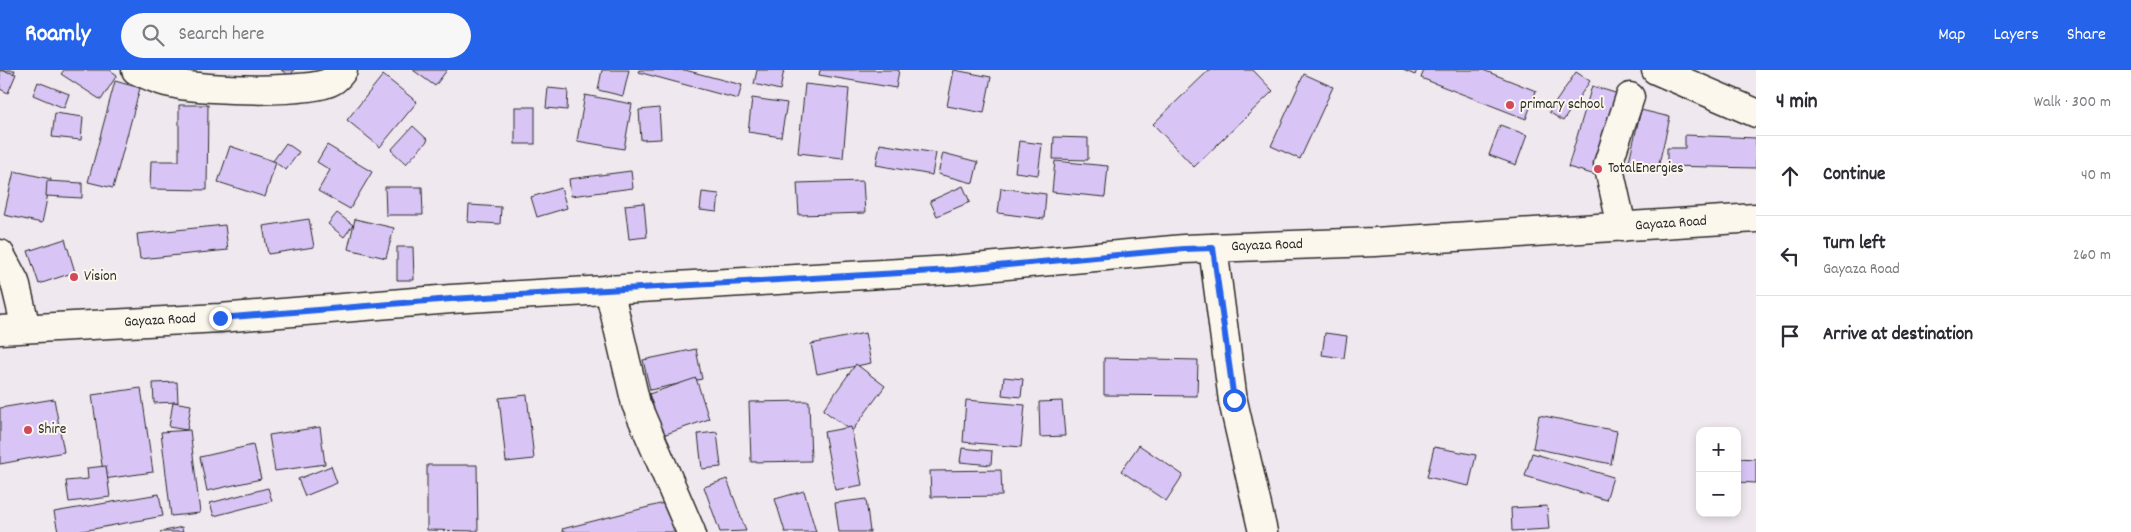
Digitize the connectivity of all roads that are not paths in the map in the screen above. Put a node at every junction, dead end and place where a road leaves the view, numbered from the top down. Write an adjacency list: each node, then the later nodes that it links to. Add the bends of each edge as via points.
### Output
1 (136, 70): 2 (main road, via 181,85 249,89 322,85 332,81)
2 (343, 70)
3 (1656, 70): 5 (main road)
4 (1630, 96): 7 (main road, via 1608,164)
5 (1756, 113)
6 (1756, 218): 7 (main road, Gayaza Road)
7 (1622, 226): 8 (main road, Gayaza Road)
8 (1213, 248): 10 (main road, Gayaza Road, via 952,270); 13 (main road, via 1234,400)
9 (0, 254): 11 (main road, via 15,282)
10 (609, 289): 11 (main road, Gayaza Road, via 220,318); 12 (main road, via 636,404)
11 (13, 329)
12 (691, 532)
13 (1263, 532)

